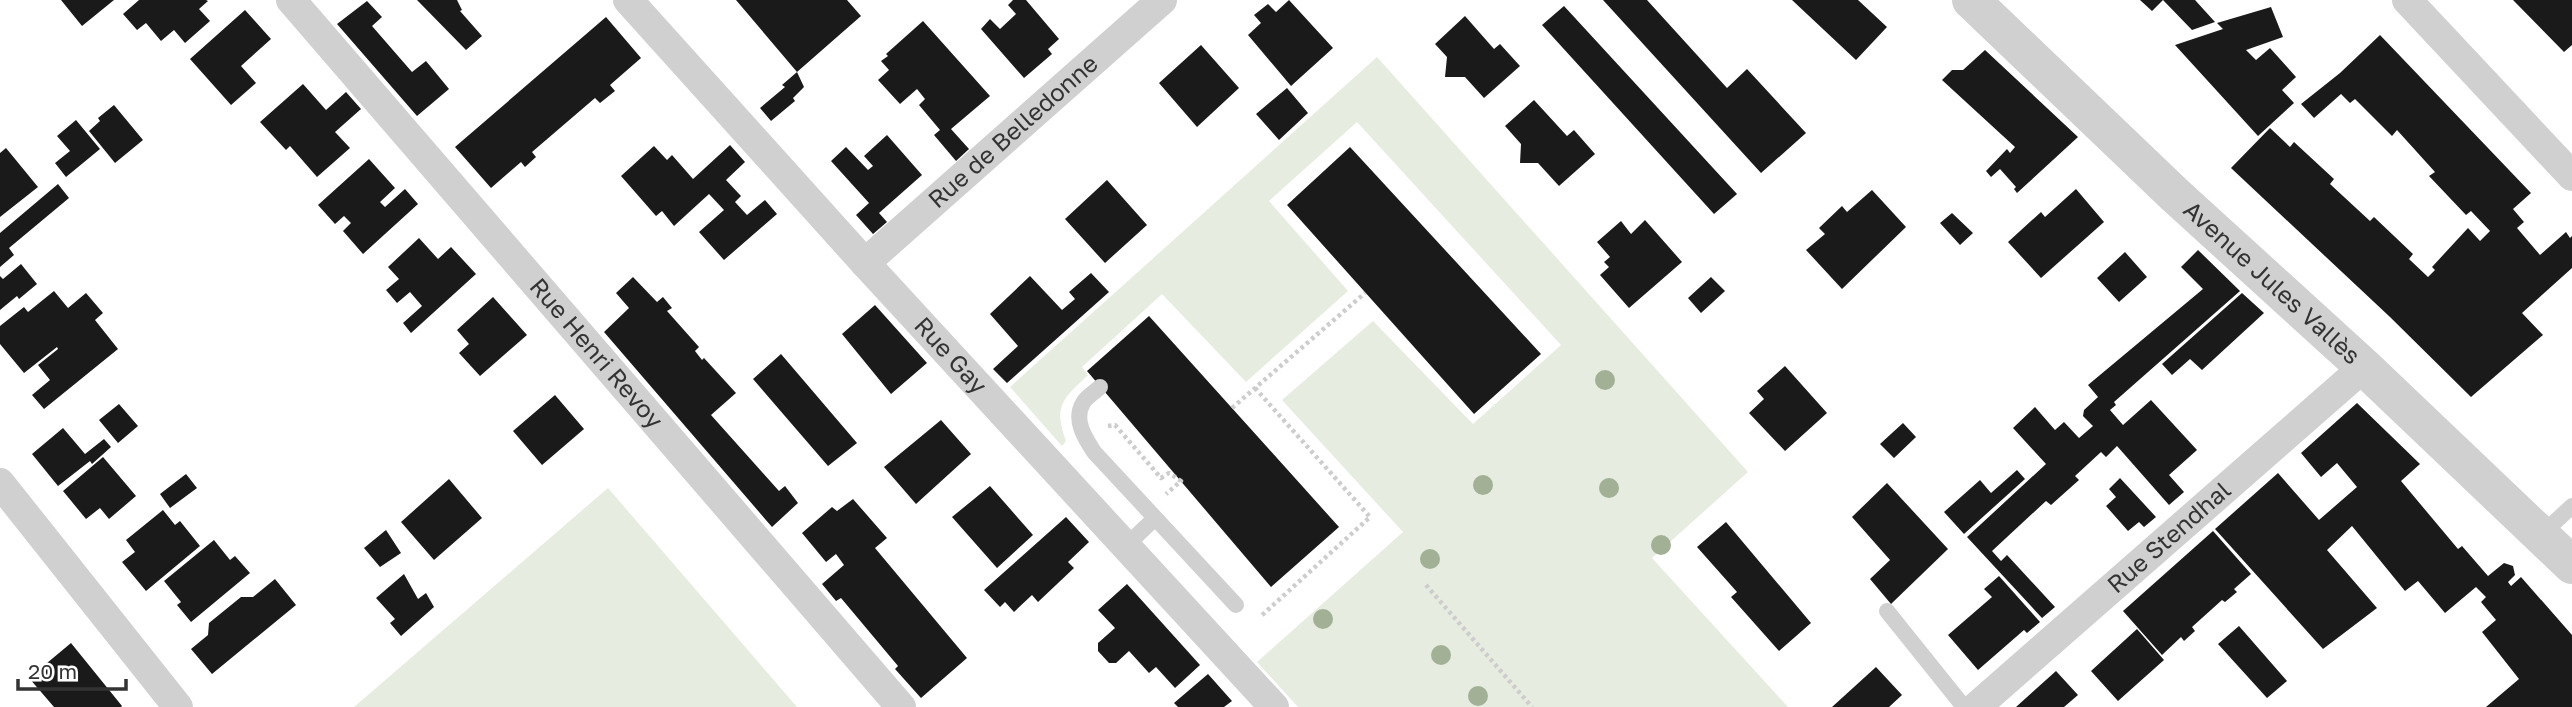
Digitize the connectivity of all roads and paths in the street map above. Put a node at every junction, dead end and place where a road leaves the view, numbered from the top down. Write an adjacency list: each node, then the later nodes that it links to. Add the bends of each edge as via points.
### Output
1 (291, 0): 25 (street, Rue Henri Revoy)
2 (628, 0): 7 (street, Rue Gay)
3 (1162, 0): 7 (street, Rue de Belledonne)
4 (1972, 0): 9 (street, Avenue Jules Vallès, via 2175,195)
5 (2407, 0): 6 (street)
6 (2572, 176)
7 (865, 263): 19 (street, Rue Gay)
8 (1365, 293): 11 (path)
9 (2364, 367): 18 (street, Avenue Jules Vallès); 29 (street, Rue Stendhal)
10 (1100, 387): 17 (lane, via 1082,404 1079,420 1083,434 1094,453)
11 (1255, 388): 12 (path); 22 (path, via 1370,517 1258,618 1245,606)
12 (1232, 408)
13 (1181, 481): 15 (path)
14 (0, 483): 24 (street)
15 (1175, 486)
16 (2572, 506): 18 (lane)
17 (1155, 518): 19 (lane); 22 (lane)
18 (2541, 535): 20 (street, Avenue Jules Vallès)
19 (1126, 545): 26 (street, Rue Gay)
20 (2572, 565)
21 (1426, 585): 27 (path)
22 (1236, 605)
23 (1887, 611): 28 (lane)
24 (178, 707)
25 (901, 707)
26 (1274, 707)
27 (1532, 707)
28 (1964, 707)
29 (1976, 707)

